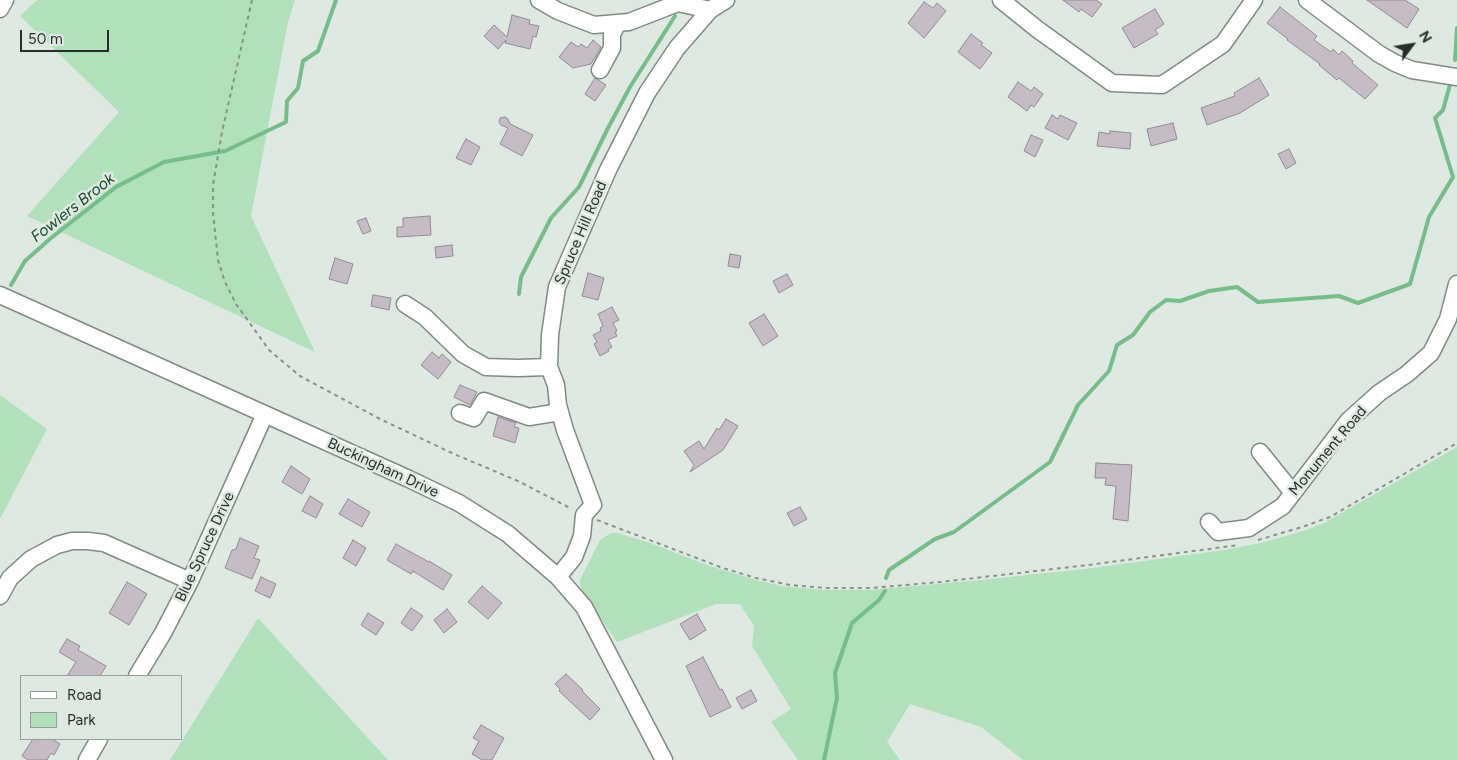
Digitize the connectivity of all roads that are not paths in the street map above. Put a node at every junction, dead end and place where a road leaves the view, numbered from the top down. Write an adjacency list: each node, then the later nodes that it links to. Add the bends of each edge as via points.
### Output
1 (5, 0): 7 (street)
2 (539, 0): 9 (street, via 594,25)
3 (726, 0): 8 (street, Spruce Hill Road)
4 (1001, 0): 5 (street, via 1112,83 1162,85 1223,44)
5 (1254, 0)
6 (1307, 0): 12 (street, via 1394,63 1412,70)
7 (0, 9)
8 (710, 10): 9 (street, via 678,3); 16 (street, Spruce Hill Road, via 677,48 647,93 608,170 557,287)
9 (615, 28): 10 (street); 11 (street, via 612,48)
10 (591, 36)
11 (600, 70)
12 (1457, 77)
13 (1457, 284): 21 (street, Monument Road, via 1448,319 1431,353 1348,421)
14 (0, 295): 19 (street, Buckingham Drive)
15 (405, 304): 16 (street, via 425,317 463,354 486,367)
16 (549, 367): 17 (street, Spruce Hill Road, via 556,385)
17 (560, 412): 18 (street, via 529,418 484,401 474,418); 23 (street, Spruce Hill Road, via 593,505 584,516 577,550)
18 (460, 413)
19 (265, 414): 23 (street, Buckingham Drive, via 458,503 508,534); 24 (street, Blue Spruce Drive)
20 (1260, 452): 21 (street)
21 (1293, 493): 22 (street, Monument Road, via 1283,506 1248,528 1218,532)
22 (1209, 522)
23 (558, 577): 29 (street, Buckingham Drive, via 584,607)
24 (190, 581): 25 (street, via 104,543 72,542 57,545 31,559 10,578); 26 (street, Blue Spruce Drive)
25 (0, 596)
26 (138, 675)
27 (99, 740): 28 (street)
28 (87, 760)
29 (664, 760)

